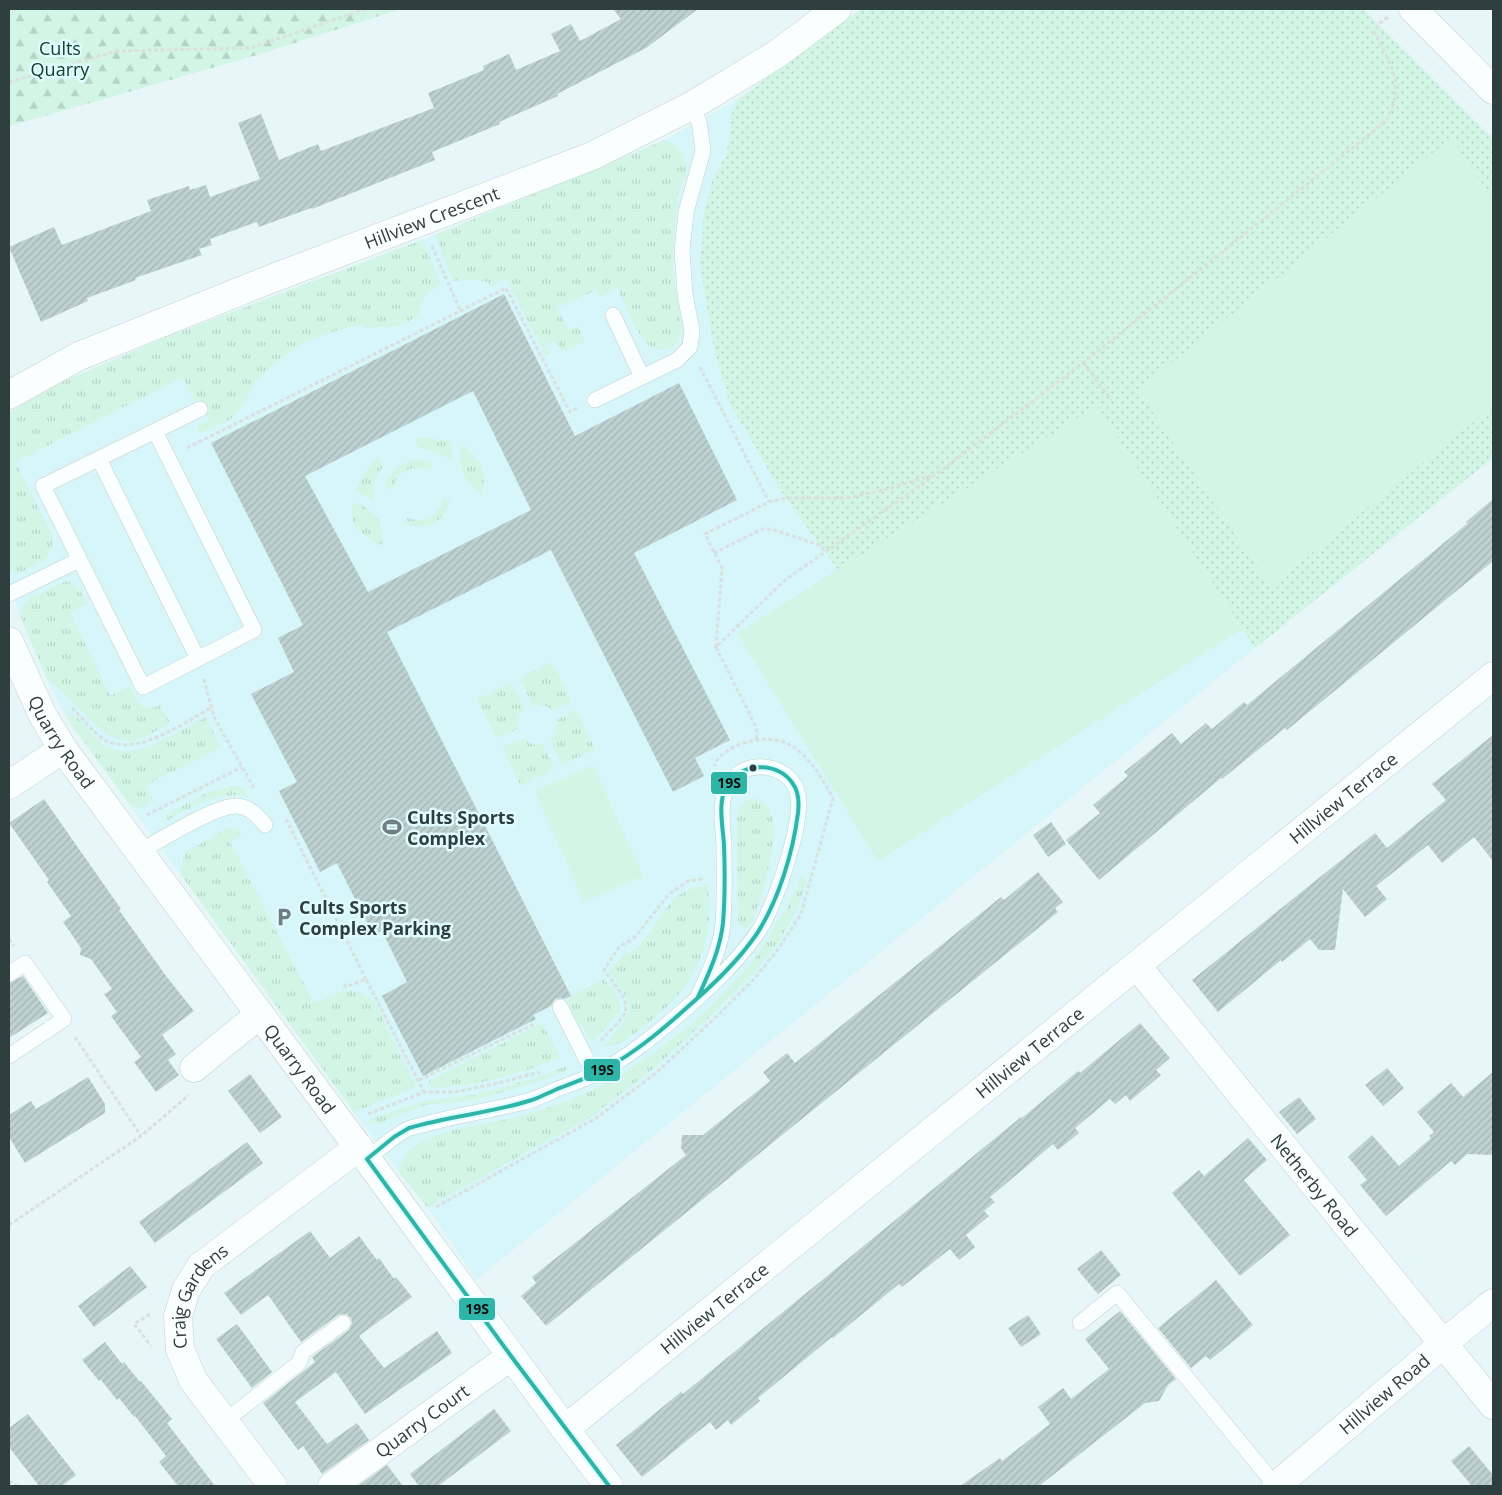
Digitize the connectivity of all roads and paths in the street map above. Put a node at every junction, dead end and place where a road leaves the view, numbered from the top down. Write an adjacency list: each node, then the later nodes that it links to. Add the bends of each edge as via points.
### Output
1 (366, 9): 4 (path, via 250,48 117,51)
2 (837, 9): 6 (street, Hillview Crescent, via 778,54)
3 (1402, 11): 5 (street); 11 (path, via 1379,24 1374,32 1396,83 1392,111 1385,122)
4 (9, 82)
5 (1493, 90)
6 (692, 106): 10 (lane, via 699,121 703,151 686,212 682,251 692,331); 13 (street, Hillview Crescent, via 592,156 79,356)
7 (432, 246): 8 (path)
8 (460, 310): 14 (path, via 506,288 570,412); 18 (path)
9 (613, 315): 12 (lane)
10 (690, 347): 12 (lane, via 677,360); 21 (path)
11 (1083, 363): 15 (path); 20 (path)
12 (642, 377): 14 (lane)
13 (9, 395)
14 (595, 400)
15 (1112, 400)
16 (200, 409): 17 (lane)
17 (155, 431): 18 (lane); 19 (lane)
18 (168, 456): 28 (lane, via 254,630)
19 (99, 459): 24 (lane, via 43,486); 28 (lane)
20 (938, 473): 21 (path, via 846,498 786,498); 23 (path)
21 (769, 502): 22 (path, via 705,534)
22 (714, 553): 23 (path, via 762,529 771,529 820,545); 27 (path, via 722,568)
23 (825, 553): 27 (path, via 785,580)
24 (79, 560): 25 (lane); 28 (lane, via 143,687)
25 (9, 594)
26 (9, 641): 31 (street, Quarry Road)
27 (716, 648): 32 (path, via 756,727)
28 (198, 659): 30 (path)
29 (1493, 676): 42 (street, Hillview Terrace)
30 (211, 708): 31 (path, via 133,746 102,739 67,702); 34 (path)
31 (43, 716): 33 (street, Quarry Road)
32 (757, 739): 35 (path, via 735,746 717,758); 60 (path, via 782,741 802,753 816,767 833,798 801,914 779,948 717,1016 656,1073 595,1119 430,1210)
33 (63, 749): 36 (street); 40 (street, Quarry Road)
34 (242, 767): 37 (path, via 257,793); 40 (path, via 140,818)
35 (711, 772)
36 (9, 785)
37 (249, 810): 39 (lane); 40 (lane, via 238,806 220,808)
38 (286, 818): 44 (path)
39 (265, 825)
40 (131, 841): 48 (street, Quarry Road)
41 (702, 870): 51 (path, via 702,879 688,881 669,894 636,938 619,947 604,970 621,995 625,1014 597,1045)
42 (1137, 966): 65 (street, Netherby Road); 69 (street, Hillview Terrace)
43 (9, 974): 49 (lane, via 25,964)
44 (366, 979): 45 (path, via 346,987); 56 (path)
45 (344, 984)
46 (698, 998): 46 (lane, via 723,924 723,798 728,784 747,769 772,767 792,781 797,793 799,807 791,852 777,893 758,933 732,965); 54 (lane, via 647,1042)
47 (560, 1007): 51 (lane)
48 (260, 1014): 55 (street); 59 (street, Quarry Road)
49 (64, 1019): 52 (lane); 58 (path)
50 (536, 1022): 56 (path)
51 (583, 1053): 54 (lane)
52 (9, 1056)
53 (541, 1071): 57 (path, via 455,1092)
54 (594, 1074): 59 (lane, via 522,1103 456,1116)
55 (194, 1079): 58 (path)
56 (419, 1080): 57 (path)
57 (424, 1092): 59 (path, via 358,1118)
58 (141, 1136): 61 (path)
59 (357, 1145): 60 (street, Quarry Road); 68 (street, Craig Gardens, via 201,1266 186,1290 178,1316 180,1349 193,1380)
60 (413, 1223): 66 (street, Quarry Road)
61 (9, 1225)
62 (1493, 1303): 65 (street, Hillview Road)
63 (343, 1323): 68 (lane, via 303,1352 299,1363)
64 (1080, 1323): 75 (lane, via 1117,1293)
65 (1444, 1343): 67 (street, Netherby Road); 75 (street, Hillview Road)
66 (511, 1356): 69 (street, Quarry Road); 73 (street, Quarry Court)
67 (1493, 1405)
68 (224, 1422): 72 (street, Craig Gardens)
69 (565, 1429): 74 (street, Quarry Road)
70 (9, 1480): 71 (path)
71 (17, 1486)
72 (273, 1486)
73 (332, 1486)
74 (609, 1486)
75 (1276, 1486)

